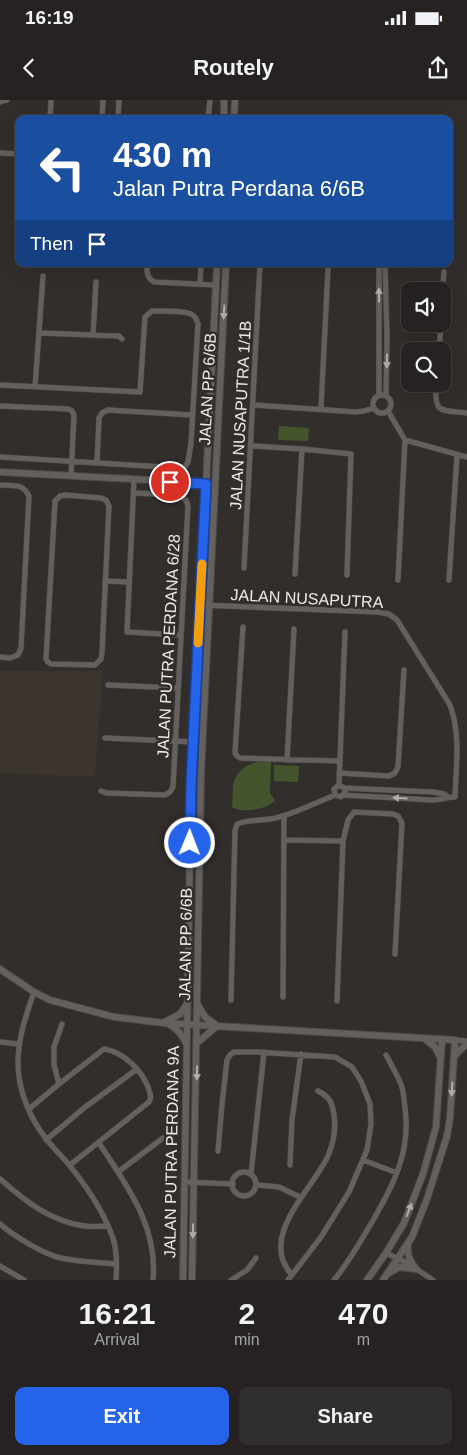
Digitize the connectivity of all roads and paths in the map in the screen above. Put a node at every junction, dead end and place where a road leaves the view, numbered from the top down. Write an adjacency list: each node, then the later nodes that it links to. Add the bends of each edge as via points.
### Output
1 (7, 100): 8 (street)
2 (50, 100): 9 (street)
3 (103, 100): 10 (street)
4 (119, 100): 11 (street)
5 (210, 100): 12 (street)
6 (224, 100): 13 (street)
7 (234, 100): 14 (street)
8 (0, 102)
9 (50, 115)
10 (102, 115)
11 (118, 115)
12 (208, 115)
13 (224, 115)
14 (234, 115)
15 (0, 153): 16 (street)
16 (15, 154)
17 (147, 267): 29 (street, via 146,274 154,282)
18 (201, 267): 29 (street)
19 (216, 267): 30 (street, JALAN PP 6/6B)
20 (226, 267): 72 (street, JALAN PP 6/6B, one-way to 72)
21 (260, 267): 43 (street, JALAN NUSAPUTRA 1/1B)
22 (379, 267): 31 (street, one-way to 22)
23 (385, 267): 32 (street)
24 (328, 269): 45 (street)
25 (444, 272): 28 (street)
26 (43, 276): 33 (street)
27 (96, 282): 34 (street)
28 (443, 282)
29 (200, 284): 30 (street)
30 (215, 285): 61 (street, JALAN PP 6/6B)
31 (379, 317): 32 (street); 35 (street)
32 (387, 317): 36 (street)
33 (39, 333): 34 (street); 39 (street)
34 (93, 335): 37 (street, via 119,336)
35 (378, 336): 36 (street); 41 (street)
36 (387, 336): 42 (street, one-way to 42)
37 (122, 339)
38 (0, 385): 39 (street)
39 (35, 387): 49 (street, via 140,392 145,316 152,310 184,312 192,314 198,324)
40 (436, 392): 48 (street, via 438,407 442,410)
41 (379, 395): 42 (street); 46 (street, via 374,400)
42 (386, 396): 47 (street, via 391,402)
43 (254, 405): 45 (street); 51 (street, JALAN NUSAPUTRA 1/1B)
44 (0, 406): 56 (street, via 72,411)
45 (320, 408): 46 (street, via 356,412)
46 (374, 408): 47 (street, via 380,412)
47 (388, 411): 50 (street)
48 (467, 413)
49 (192, 415): 57 (street, via 108,410 102,413); 57 (street, via 186,467)
50 (405, 440): 53 (street); 67 (street)
51 (252, 446): 52 (street); 64 (street, JALAN NUSAPUTRA 1/1B)
52 (302, 449): 65 (street); 66 (street, via 351,454)
53 (457, 455): 55 (street); 68 (street)
54 (0, 457): 56 (street)
55 (467, 457)
56 (72, 462): 57 (street); 59 (street)
57 (97, 463)
58 (0, 472): 59 (street)
59 (72, 476): 60 (street)
60 (134, 480): 61 (street); 63 (street)
61 (206, 484): 71 (street, JALAN PP 6/6B)
62 (0, 485): 77 (street, via 22,486 29,496 21,648 18,655)
63 (134, 493): 70 (street); 76 (street, JALAN PUTRA PERDANA 6/28, via 179,496 186,500 188,506)
64 (244, 568)
65 (295, 574)
66 (347, 575)
67 (398, 580)
68 (449, 580)
69 (105, 581): 69 (street, via 109,506 106,500 60,496 55,501 46,659 51,664 95,665 101,659); 70 (street)
70 (129, 582): 76 (street, via 126,632)
71 (200, 605): 72 (street, JALAN NUSAPUTRA); 83 (street, JALAN PP 6/6B)
72 (209, 606): 87 (street, JALAN NUSAPUTRA, via 378,612 397,620 450,706 455,720 455,798 433,792); 100 (street, JALAN PP 6/6B, via 201,773)
73 (243, 627): 84 (street, via 236,753 240,758)
74 (294, 629): 84 (street)
75 (345, 632): 85 (street)
76 (181, 635): 80 (street, JALAN PUTRA PERDANA 6/28)
77 (0, 657)
78 (404, 670): 86 (street, via 395,773 389,776)
79 (108, 684): 80 (street)
80 (178, 688): 82 (street, JALAN PUTRA PERDANA 6/28)
81 (104, 738): 82 (street)
82 (175, 742): 83 (street); 88 (street, JALAN PUTRA PERDANA 6/28, via 170,792 165,795)
83 (193, 742): 99 (street, JALAN PP 6/6B)
84 (286, 760): 85 (street)
85 (339, 761): 86 (street)
86 (339, 773): 87 (street)
87 (342, 789): 89 (street, via 334,789); 89 (street, via 341,797)
88 (101, 791)
89 (335, 795): 90 (street)
90 (284, 816): 91 (street); 97 (street, via 237,824)
91 (284, 840): 92 (street); 96 (street)
92 (344, 841): 93 (street, via 348,820 354,812 394,814 401,819); 98 (street)
93 (395, 954)
94 (0, 969): 95 (street)
95 (34, 992): 101 (street, via 50,1000 114,1018); 111 (street)
96 (283, 997)
97 (231, 1000)
98 (337, 1001)
99 (187, 1004): 101 (street, via 180,1014); 103 (street, JALAN PP 6/6B)
100 (198, 1004): 104 (street, JALAN PP 6/6B); 105 (street, via 205,1017)
101 (164, 1023): 103 (street); 112 (street, via 182,1034)
102 (62, 1024): 120 (street, via 54,1047)
103 (187, 1024): 104 (street); 112 (street, JALAN PUTRA PERDANA 9A)
104 (197, 1025): 105 (street); 113 (street, JALAN PUTRA PERDANA 9A)
105 (217, 1026): 106 (street); 113 (street)
106 (425, 1040): 107 (street); 118 (street, via 435,1047)
107 (442, 1040): 108 (street); 118 (street)
108 (454, 1040): 110 (street); 117 (street)
109 (0, 1042): 111 (street)
110 (467, 1042): 117 (street)
111 (18, 1044): 122 (street, via 21,1092)
112 (186, 1044): 134 (street, JALAN PUTRA PERDANA 9A)
113 (197, 1044): 135 (street, JALAN PUTRA PERDANA 9A, one-way to 135)
114 (264, 1052): 115 (street); 126 (street, via 234,1052 227,1060); 132 (street)
115 (301, 1054): 127 (street, via 335,1057 352,1067 361,1081 370,1104 371,1124); 128 (street)
116 (386, 1055): 131 (street, via 401,1084 407,1120)
117 (454, 1058): 141 (street, one-way to 141, via 447,1136 428,1199)
118 (441, 1060): 142 (street, one-way to 118, via 404,1223 423,1174 436,1127)
119 (136, 1068): 120 (street, via 104,1049); 124 (street); 125 (street, via 151,1099)
120 (58, 1084): 122 (street)
121 (318, 1091): 138 (street, via 332,1104 335,1120 333,1139 322,1166)
122 (29, 1109): 124 (street)
123 (163, 1138): 130 (street)
124 (46, 1140): 129 (street)
125 (98, 1143): 129 (street); 130 (street)
126 (218, 1151)
127 (364, 1160): 131 (street); 148 (street, via 349,1192 317,1243)
128 (290, 1165)
129 (70, 1166): 140 (street)
130 (118, 1172): 152 (street, via 152,1241)
131 (397, 1173): 157 (street, via 362,1240)
132 (251, 1174): 136 (street, via 239,1173); 137 (street)
133 (0, 1178): 140 (street, via 39,1210 63,1221 85,1226)
134 (184, 1182): 135 (street); 153 (street, JALAN PUTRA PERDANA 9A)
135 (194, 1183): 136 (street); 154 (street, JALAN PUTRA PERDANA 9A, one-way to 154)
136 (233, 1184): 137 (street, via 238,1194 244,1195 250,1194)
137 (256, 1185): 138 (street, via 279,1187)
138 (300, 1197): 148 (street, via 283,1234 281,1247 283,1263)
139 (0, 1224): 145 (street, via 35,1247 60,1258)
140 (108, 1226): 145 (street, via 114,1240)
141 (408, 1244): 144 (street); 147 (street, via 407,1252)
142 (386, 1253): 144 (street); 158 (street)
143 (256, 1258): 155 (street, via 247,1270)
144 (397, 1259): 147 (street); 149 (street)
145 (116, 1264): 151 (street)
146 (0, 1266): 150 (street)
147 (416, 1269): 149 (street, via 399,1267); 160 (street)
148 (292, 1274): 156 (street)
149 (387, 1274): 159 (street)
150 (24, 1280)
151 (116, 1280)
152 (153, 1280)
153 (183, 1280)
154 (192, 1280)
155 (232, 1280)
156 (288, 1280)
157 (334, 1280)
158 (367, 1280)
159 (383, 1280)
160 (433, 1280)

